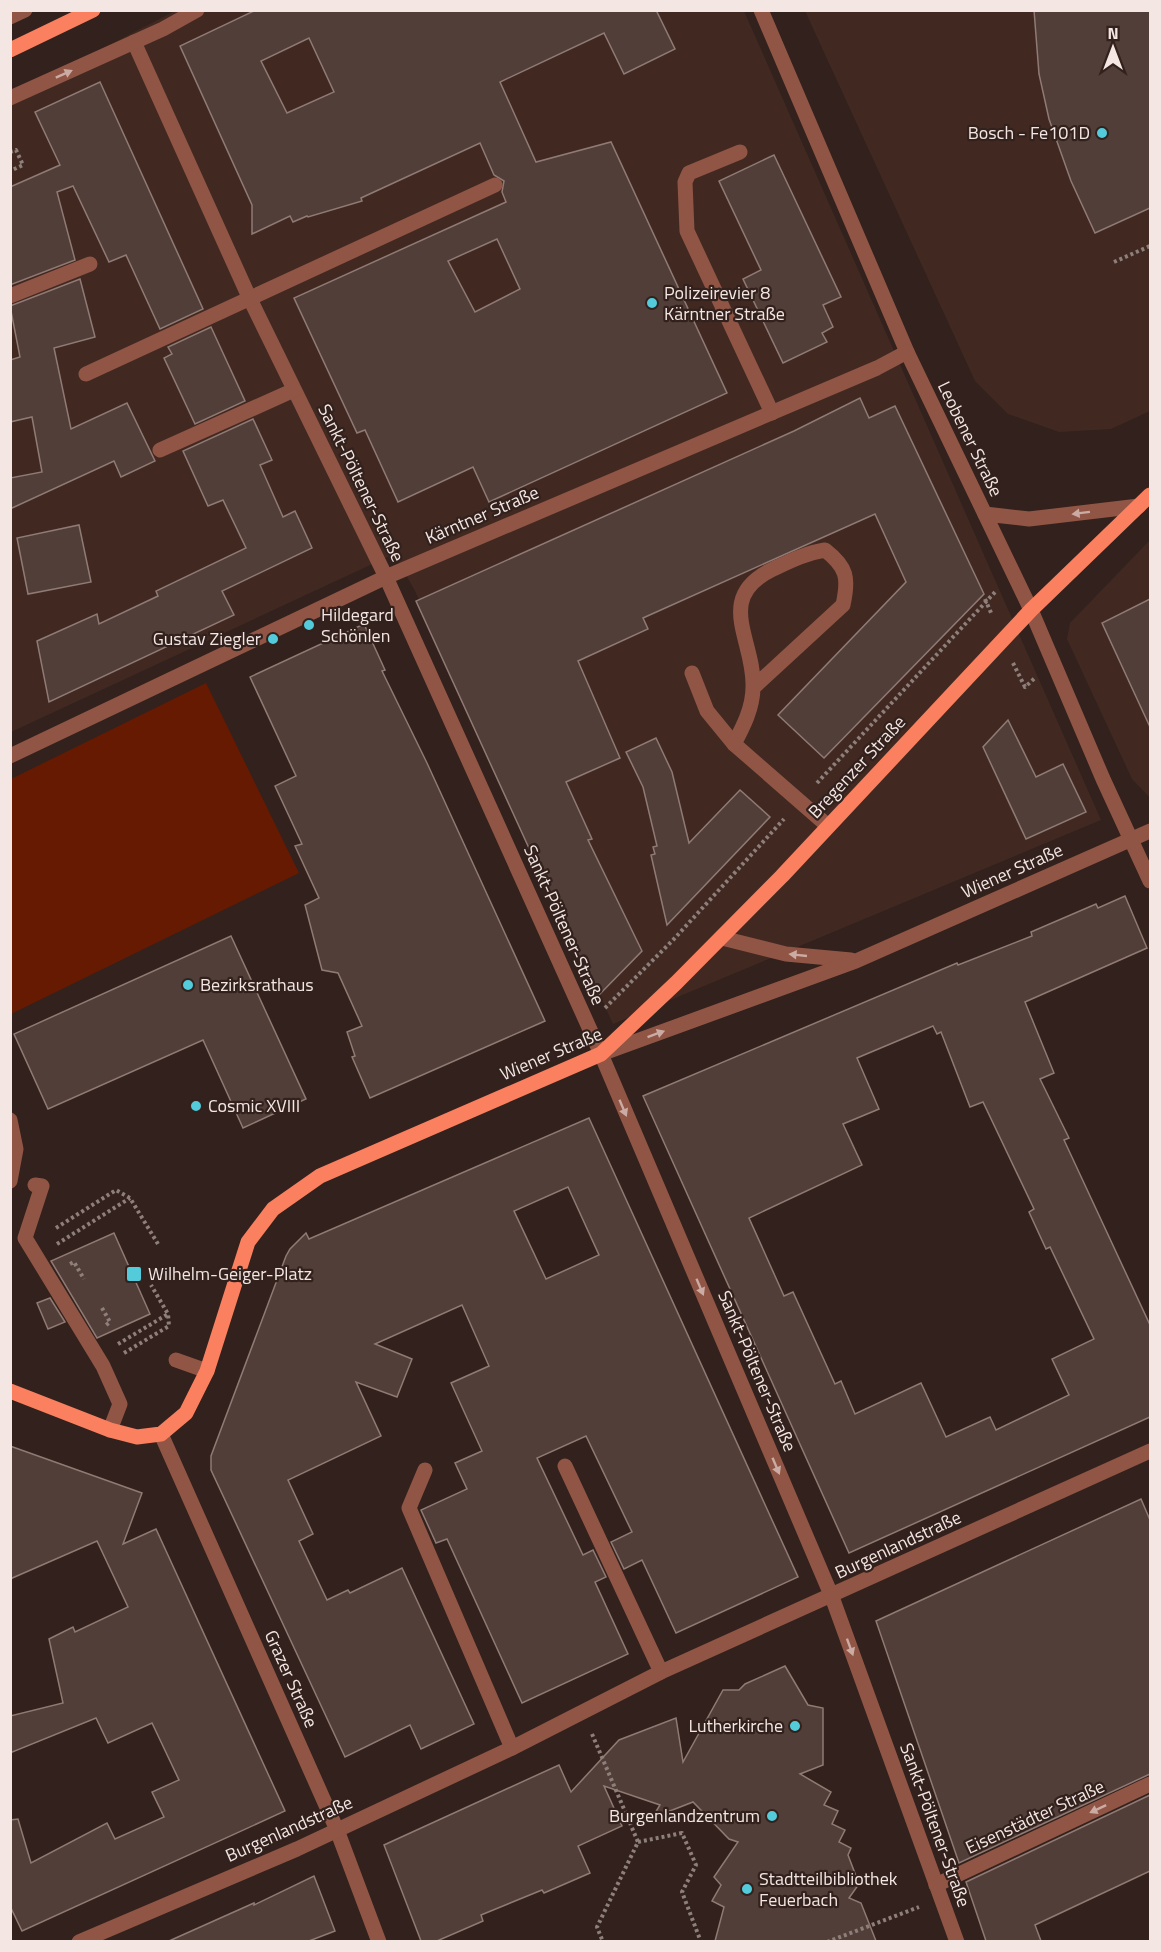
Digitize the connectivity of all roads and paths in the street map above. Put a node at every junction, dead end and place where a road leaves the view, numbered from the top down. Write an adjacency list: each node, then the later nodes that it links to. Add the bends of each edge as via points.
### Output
1 (25, 10): 5 (street)
2 (93, 10): 7 (main road)
3 (197, 10): 6 (street)
4 (761, 10): 18 (street, Leobener Straße)
5 (10, 17)
6 (134, 42): 8 (street, one-way to 6); 17 (street, Sankt-Pöltener-Straße)
7 (10, 50)
8 (10, 98)
9 (10, 152): 11 (path, via 16,150 23,165)
10 (740, 152): 21 (street, via 689,172 685,182 687,231)
11 (10, 171)
12 (495, 185): 17 (street)
13 (1150, 246): 14 (path)
14 (1114, 262)
15 (90, 264): 16 (street)
16 (10, 296)
17 (249, 297): 19 (street); 20 (street, Sankt-Pöltener-Straße)
18 (907, 352): 21 (street, Kärntner Straße); 24 (street, Leobener Straße)
19 (87, 374)
20 (294, 390): 22 (street); 25 (street, Sankt-Pöltener-Straße)
21 (772, 413): 25 (street, Kärntner Straße)
22 (160, 450)
23 (1145, 501): 24 (street, Bregenzer Straße, one-way to 24, via 1029,519); 26 (main road, Bregenzer Straße)
24 (985, 514): 26 (street, Leobener Straße)
25 (386, 577): 30 (street, Kärntner Straße); 37 (street, Sankt-Pöltener-Straße)
26 (1031, 610): 31 (main road, Bregenzer Straße); 33 (street, Leobener Straße)
27 (692, 673): 29 (street, via 707,711)
28 (754, 687): 28 (street, via 843,605 847,586 841,563 825,550 807,553 756,577 748,586 740,614); 29 (street, via 747,718)
29 (734, 744): 31 (street)
30 (10, 756)
31 (828, 826): 35 (main road, Bregenzer Straße)
32 (1150, 831): 33 (street, Wiener Straße)
33 (1131, 840): 34 (street, Leobener Straße); 36 (street, Wiener Straße)
34 (1150, 881)
35 (722, 938): 36 (street, Wiener Straße, one-way to 35, via 786,954); 37 (main road, Bregenzer Straße)
36 (856, 961): 37 (street, Wiener Straße, one-way to 36)
37 (601, 1054): 52 (main road, Wiener Straße, via 320,1176 273,1209 248,1242); 59 (street, Sankt-Pöltener-Straße, one-way to 59)
38 (10, 1120): 39 (street, via 16,1149)
39 (10, 1180)
40 (35, 1185): 43 (street, via 42,1186 25,1238)
41 (130, 1198): 42 (path); 43 (path); 43 (path, via 116,1190)
42 (158, 1244)
43 (38, 1248): 50 (street)
44 (74, 1262): 45 (path)
45 (84, 1279)
46 (151, 1285): 48 (path)
47 (102, 1308): 49 (path)
48 (168, 1314): 50 (path); 50 (path, via 169,1326)
49 (110, 1322)
50 (105, 1358): 54 (street, via 120,1404)
51 (176, 1360): 52 (street)
52 (207, 1371): 55 (main road, via 186,1413)
53 (10, 1391): 54 (main road)
54 (110, 1430): 55 (main road, via 137,1437)
55 (161, 1434): 64 (street, Grazer Straße)
56 (1150, 1451): 59 (street, Burgenlandstraße)
57 (565, 1466): 60 (street)
58 (425, 1470): 62 (street, via 409,1508)
59 (832, 1597): 60 (street, Burgenlandstraße); 66 (street, Sankt-Pöltener-Straße, one-way to 66)
60 (661, 1672): 61 (street, Burgenlandstraße)
61 (583, 1711): 62 (street, Burgenlandstraße); 65 (path)
62 (512, 1748): 64 (street, Burgenlandstraße)
63 (1150, 1784): 66 (street, Eisenstädter Straße, one-way to 66)
64 (336, 1830): 67 (street, Burgenlandstraße); 68 (street, Grazer Straße)
65 (638, 1842): 69 (path, via 597,1927); 70 (path, via 682,1833 696,1865 682,1892)
66 (939, 1892): 71 (path); 72 (street, Sankt-Pöltener-Straße)
67 (79, 1941)
68 (379, 1941)
69 (603, 1941)
70 (701, 1941)
71 (827, 1941)
72 (957, 1941)

